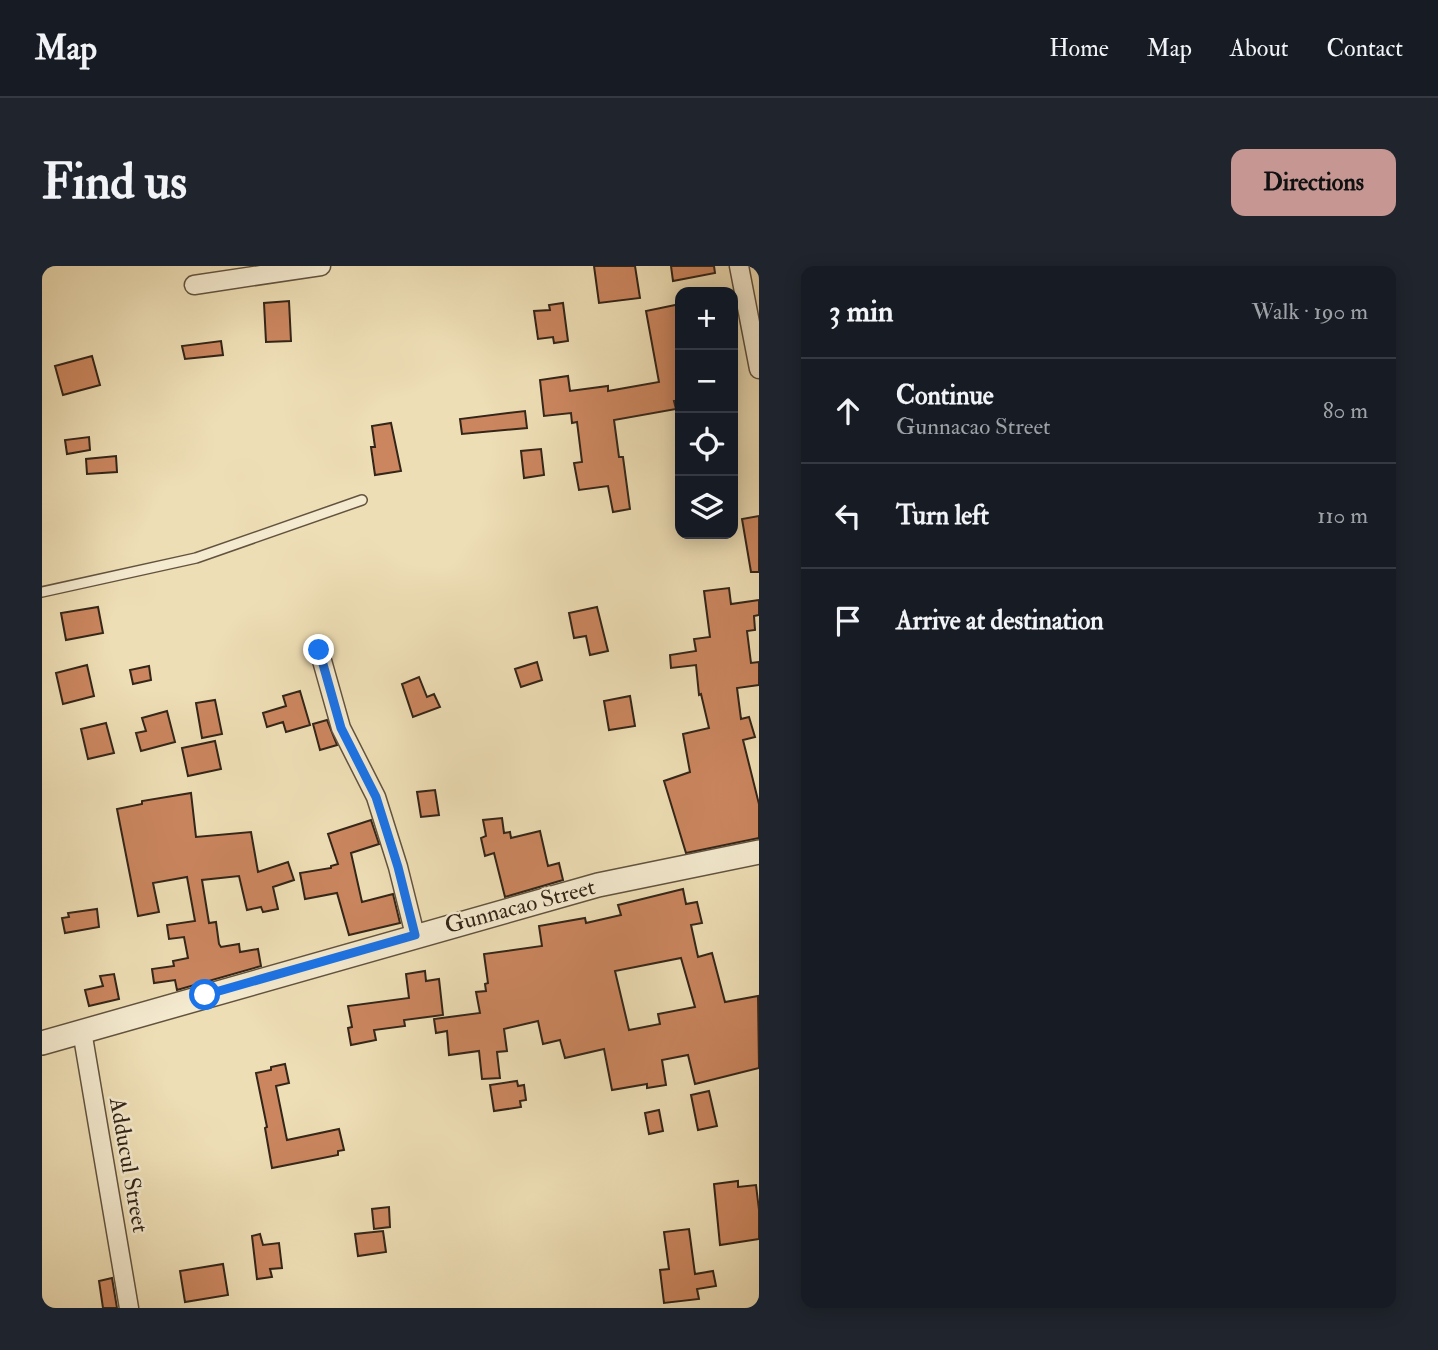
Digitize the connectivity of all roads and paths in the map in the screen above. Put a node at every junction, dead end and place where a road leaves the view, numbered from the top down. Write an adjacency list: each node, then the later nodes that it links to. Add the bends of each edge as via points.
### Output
1 (321, 266): 3 (street)
2 (738, 266): 4 (street)
3 (194, 285)
4 (759, 369)
5 (362, 500): 6 (lane, via 196,558)
6 (42, 592)
7 (319, 650): 9 (street, via 341,728 376,797)
8 (759, 852): 9 (street, Gunnacao Street, via 598,884)
9 (415, 935): 10 (street, Gunnacao Street)
10 (82, 1031): 11 (street, Gunnacao Street); 12 (street, Adducul Street)
11 (42, 1043)
12 (129, 1308)

